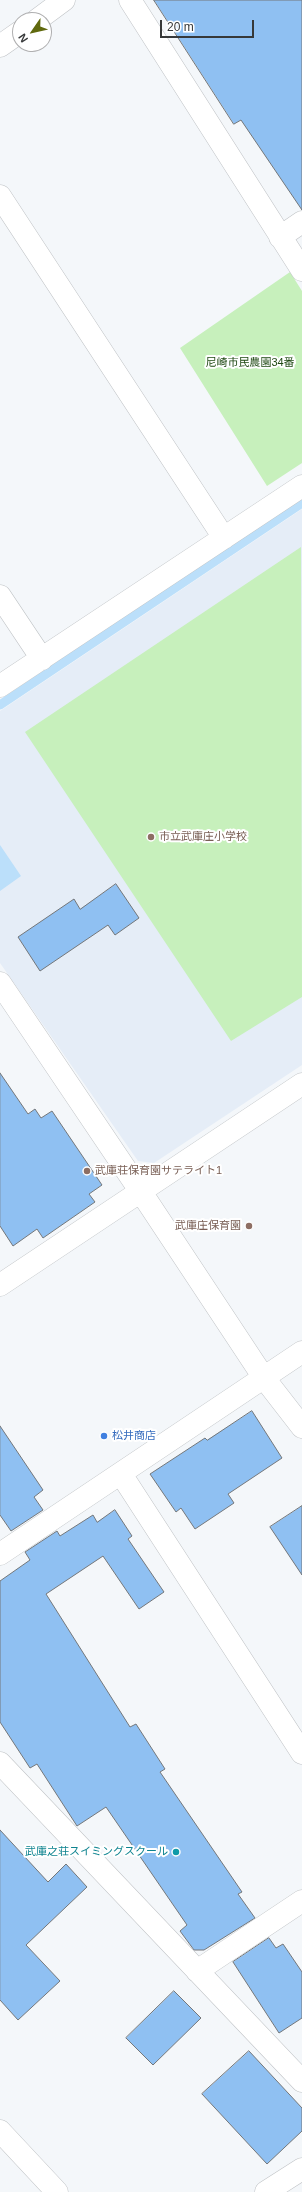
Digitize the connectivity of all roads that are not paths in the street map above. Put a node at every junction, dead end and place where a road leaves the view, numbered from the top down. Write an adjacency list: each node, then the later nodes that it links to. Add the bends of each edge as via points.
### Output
1 (64, 0): 3 (street)
2 (130, 0): 8 (street)
3 (48, 12)
4 (12, 38): 5 (street)
5 (0, 46)
6 (0, 196): 11 (street)
7 (302, 222): 8 (street)
8 (280, 237): 9 (street)
9 (302, 270)
10 (302, 486): 11 (street)
11 (224, 538): 13 (street)
12 (0, 596): 13 (street)
13 (42, 659): 14 (street)
14 (0, 686)
15 (0, 983): 17 (street)
16 (302, 1084): 17 (street)
17 (142, 1192): 18 (street); 20 (street)
18 (0, 1285)
19 (302, 1352): 20 (street)
20 (264, 1378): 21 (street); 22 (street)
21 (302, 1427)
22 (120, 1474): 23 (street); 24 (street)
23 (0, 1554)
24 (302, 1753)
25 (0, 1763): 27 (street)
26 (302, 1902): 27 (street)
27 (197, 1971): 28 (street)
28 (302, 2081)
29 (0, 2131): 31 (street)
30 (302, 2169): 32 (street)
31 (57, 2192)
32 (266, 2192)

